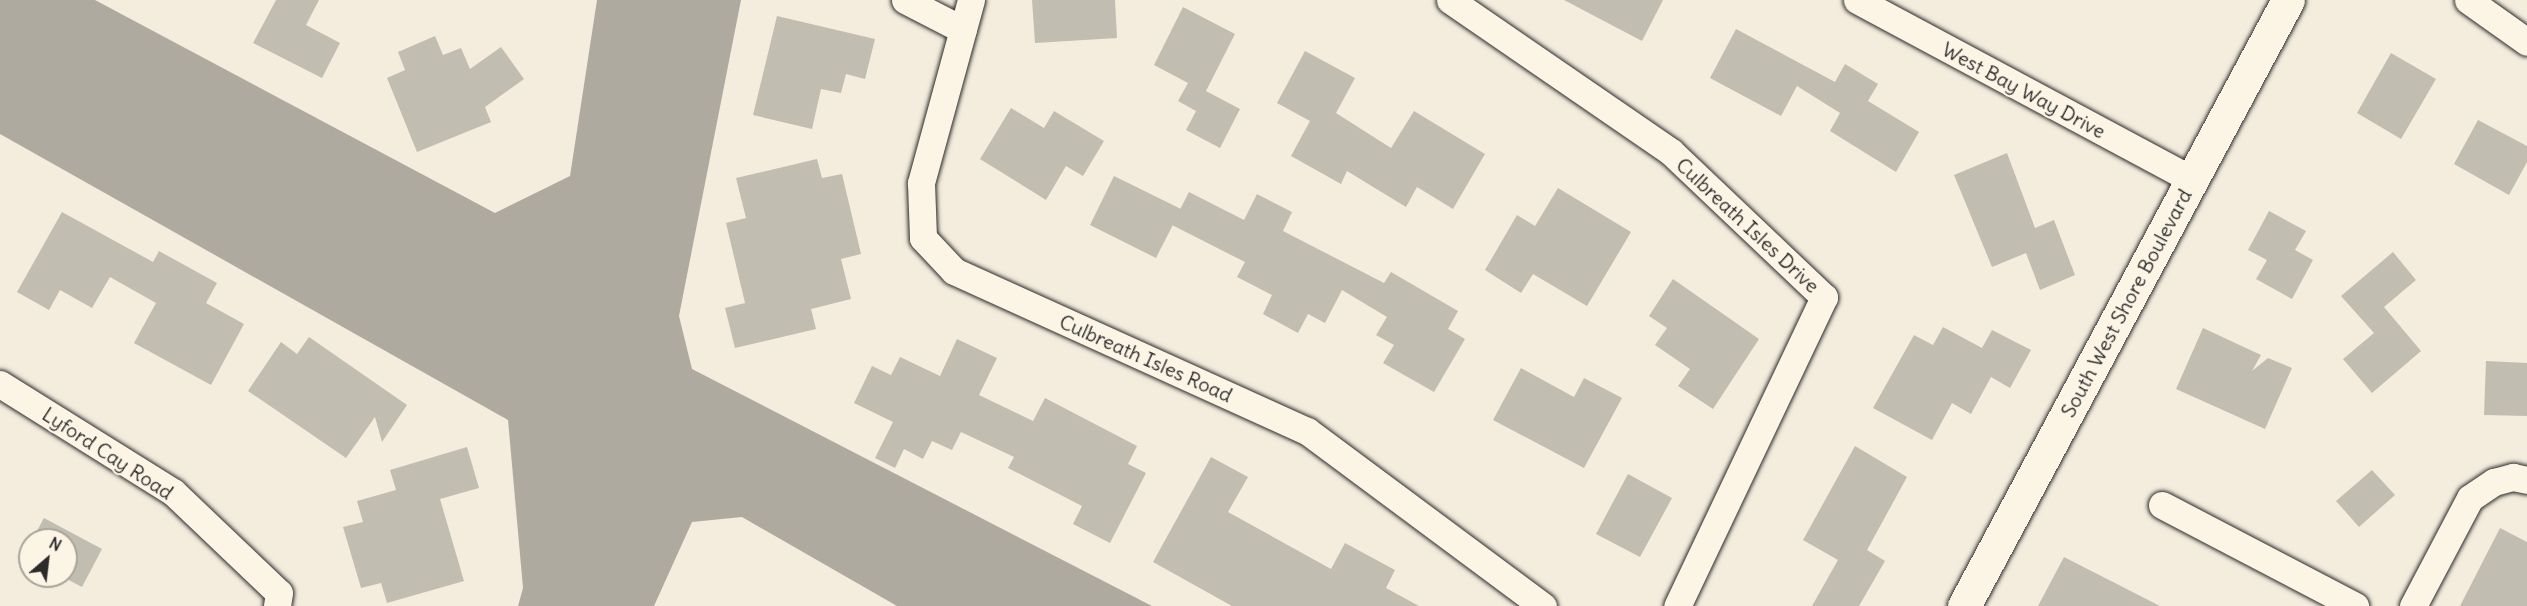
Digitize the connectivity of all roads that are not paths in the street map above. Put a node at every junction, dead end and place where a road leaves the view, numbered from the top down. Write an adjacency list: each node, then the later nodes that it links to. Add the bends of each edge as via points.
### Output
1 (905, 0): 7 (street)
2 (971, 0): 7 (street)
3 (1450, 0): 15 (street, Culbreath Isles Drive, via 1671,152 1824,297)
4 (1857, 0): 9 (street, West Bay Way Drive)
5 (2288, 0): 9 (street, South West Shore Boulevard)
6 (2468, 0): 8 (street)
7 (963, 30): 14 (street, Culbreath Isles Road, via 921,183 923,238 954,271 1307,431)
8 (2527, 42)
9 (2192, 180): 16 (street, South West Shore Boulevard)
10 (0, 384): 13 (street, Lyford Cay Road, via 173,492 279,593)
11 (2527, 480): 18 (street, via 2513,477 2494,482 2470,498)
12 (2162, 505): 17 (street)
13 (277, 606)
14 (1543, 606)
15 (1677, 606)
16 (1964, 606)
17 (2355, 606)
18 (2413, 606)

